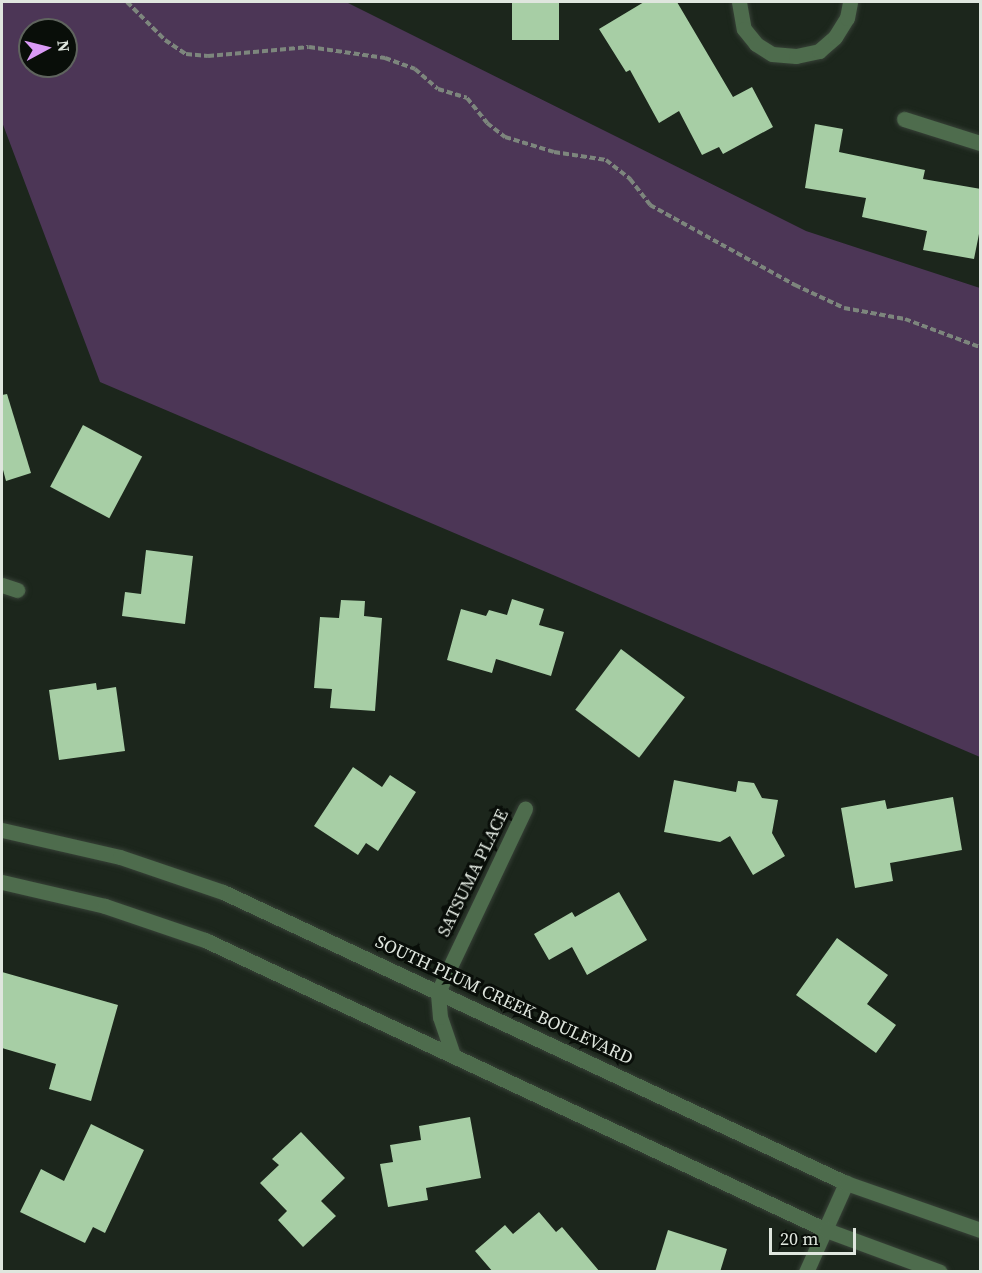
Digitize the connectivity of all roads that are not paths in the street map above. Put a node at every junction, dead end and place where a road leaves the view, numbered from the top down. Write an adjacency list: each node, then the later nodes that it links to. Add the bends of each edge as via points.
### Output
1 (739, 2): 2 (street, via 744,29 756,44 772,54 796,56 819,51 835,37 847,18)
2 (850, 2)
3 (904, 119): 4 (street)
4 (981, 143)
5 (2, 585): 6 (street)
6 (17, 590)
7 (525, 809): 10 (street, SATSUMA PLACE)
8 (2, 830): 10 (street, SOUTH PLUM CREEK BOULEVARD, via 120,857 223,892)
9 (2, 882): 11 (street, via 105,906 205,940)
10 (438, 992): 11 (street, via 440,1017); 12 (street, SOUTH PLUM CREEK BOULEVARD)
11 (453, 1055): 13 (street)
12 (846, 1183): 13 (street); 14 (street, SOUTH PLUM CREEK BOULEVARD)
13 (826, 1230): 15 (street); 16 (street)
14 (981, 1230)
15 (806, 1272)
16 (940, 1272)

